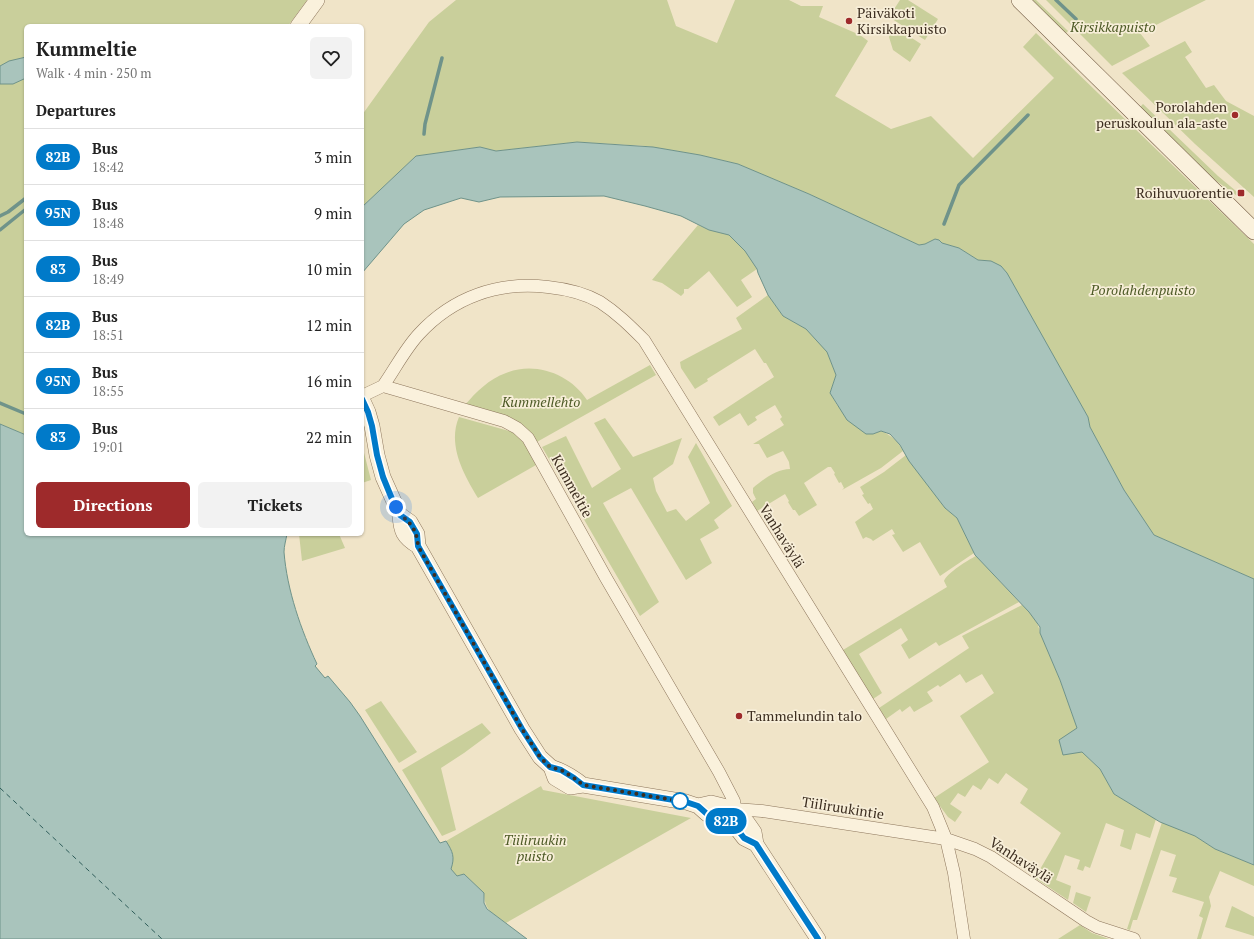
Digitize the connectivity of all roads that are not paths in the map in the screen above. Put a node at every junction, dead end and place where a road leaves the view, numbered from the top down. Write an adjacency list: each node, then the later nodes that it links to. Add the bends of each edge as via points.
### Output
1 (317, 0): 3 (street)
2 (1020, 0): 4 (main road)
3 (299, 24)
4 (1254, 231)
5 (383, 386): 6 (street); 8 (street, Kummeltie, via 504,421 528,438 719,772 734,800); 9 (street, Vanhaväylä, via 407,349 432,321 454,305 493,289 531,286 573,290 599,302 624,319 644,340 929,802)
6 (364, 397)
7 (364, 403): 8 (street, via 383,477 400,515 410,522 417,534 418,546 525,734 550,767 555,778 570,787 583,785 686,802 698,806 707,814)
8 (731, 816): 9 (street, Tiiliruukintie, via 762,811); 10 (street, via 744,838 756,844)
9 (946, 839): 11 (street); 12 (street, Vanhaväylä, via 991,857 1097,927)
10 (818, 939)
11 (964, 939)
12 (1134, 939)

